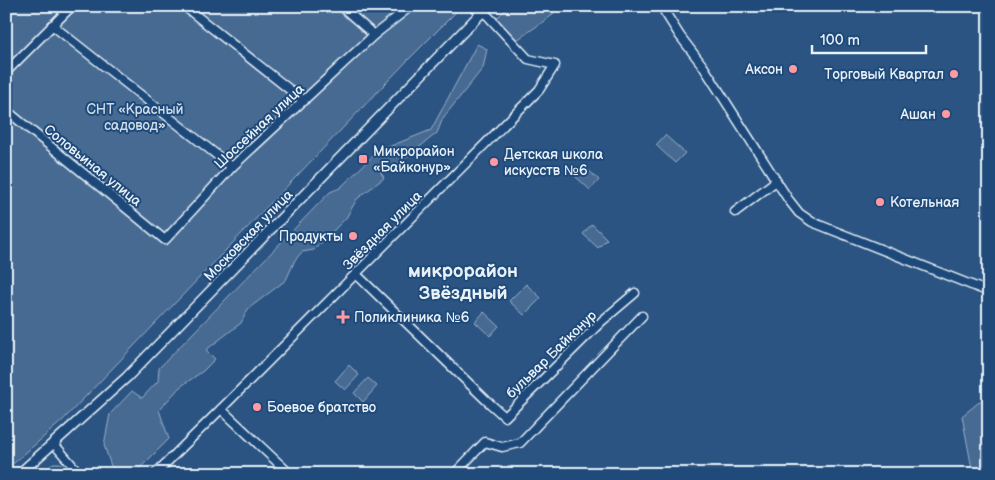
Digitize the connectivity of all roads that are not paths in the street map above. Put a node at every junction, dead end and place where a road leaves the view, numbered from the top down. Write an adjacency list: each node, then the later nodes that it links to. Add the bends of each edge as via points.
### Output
1 (72, 6): 8 (street)
2 (184, 6): 11 (street)
3 (341, 6): 9 (street)
4 (411, 6): 9 (street, Шоссейная улица)
5 (471, 6): 7 (street)
6 (661, 6): 14 (street)
7 (486, 9): 17 (street, Звёздная улица, via 528,59 555,65 539,90); 22 (main road, Московская улица, via 127,377)
8 (52, 25): 10 (street); 13 (street)
9 (374, 35): 11 (street, Шоссейная улица)
10 (6, 72)
11 (304, 101): 13 (street, Шоссейная улица)
12 (6, 110): 16 (street, Соловьиная улица)
13 (232, 167): 16 (street, Шоссейная улица)
14 (776, 181): 15 (street); 18 (street, via 799,213 812,222)
15 (735, 212)
16 (165, 240)
17 (356, 274): 19 (street, бульвар Байконур, via 505,416); 21 (street, Звёздная улица)
18 (989, 292)
19 (635, 293)
20 (642, 316): 27 (street, via 520,443 502,447 485,442)
21 (221, 409): 25 (street, Звёздная улица); 26 (street)
22 (54, 444): 23 (main road, Московская улица); 24 (street)
23 (19, 474)
24 (80, 474)
25 (155, 474)
26 (290, 474)
27 (454, 474)

